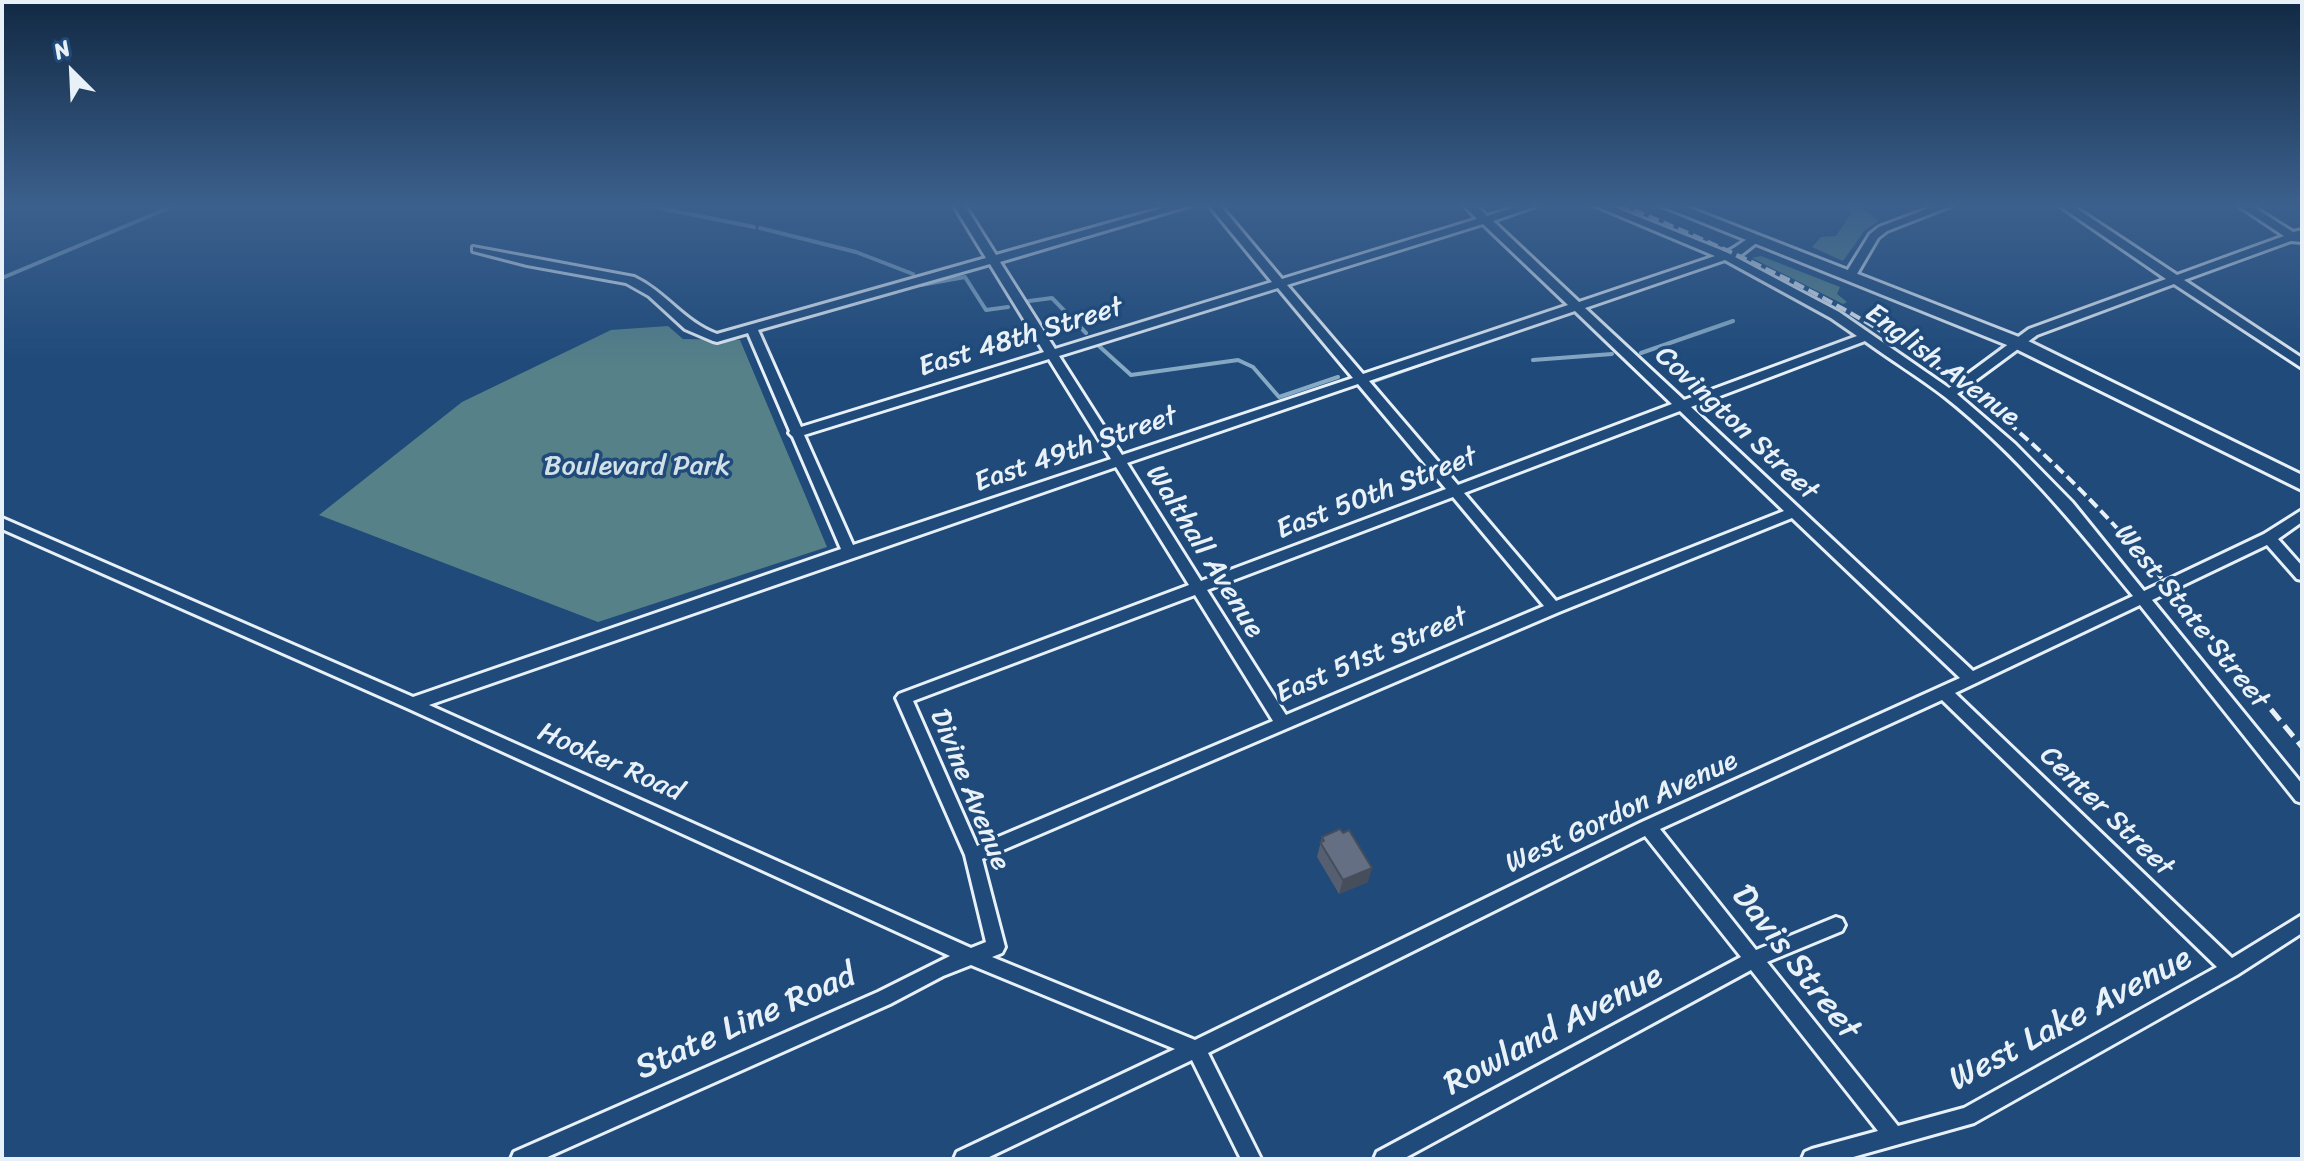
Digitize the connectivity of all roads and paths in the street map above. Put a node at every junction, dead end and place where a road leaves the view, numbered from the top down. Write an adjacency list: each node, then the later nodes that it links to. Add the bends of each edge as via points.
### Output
1 (513, 258): 17 (street, via 630,280 695,332 717,338)
2 (998, 258): 12 (street)
3 (1258, 258): 15 (street)
4 (1360, 258): 15 (street, East 48th Street)
5 (1525, 258): 16 (street, Covington Street)
6 (1714, 258): 16 (street, East 49th Street)
7 (1729, 258): 18 (street, English Avenue)
8 (1804, 258): 13 (highway)
9 (1861, 258): 13 (street)
10 (2143, 258): 14 (street)
11 (2238, 258): 14 (street)
12 (992, 260): 17 (street); 20 (street, Walthall Avenue)
13 (1850, 276): 19 (highway)
14 (2176, 280): 19 (street, via 2033,332); 21 (street)
15 (1279, 283): 20 (street, East 48th Street); 22 (street)
16 (1576, 307): 22 (street, East 49th Street); 24 (street, Covington Street)
17 (752, 329): 25 (street)
18 (1867, 336): 23 (street, English Avenue); 24 (street, East 50th Street)
19 (2018, 343): 23 (street); 28 (highway)
20 (1052, 354): 25 (street, East 48th Street); 26 (street, Walthall Avenue)
21 (2302, 364)
22 (1361, 380): 26 (street, East 49th Street); 29 (street)
23 (1949, 394): 27 (street, English Avenue)
24 (1680, 406): 29 (street, East 50th Street); 30 (street, Covington Street)
25 (795, 433): 34 (street)
26 (1118, 461): 34 (street, East 49th Street); 36 (street, Walthall Avenue)
27 (2037, 472): 37 (street, West State Street)
28 (2302, 483)
29 (1453, 490): 36 (street, East 50th Street); 38 (street)
30 (1794, 512): 38 (street, East 51st Street); 39 (street, Covington Street)
31 (2302, 515): 33 (street, West Gordon Avenue)
32 (2, 523): 42 (street, Hooker Road)
33 (2269, 538): 35 (street); 37 (street, West Gordon Avenue)
34 (849, 551): 42 (street, East 49th Street)
35 (2302, 575)
36 (1197, 588): 41 (street, East 50th Street); 43 (street, Walthall Avenue)
37 (2142, 599): 39 (street, West Gordon Avenue); 44 (street, West State Street)
38 (1554, 608): 43 (street, East 51st Street)
39 (1971, 679): 40 (street, West Gordon Avenue)
40 (1944, 692): 45 (street, West Gordon Avenue); 52 (street, Center Street)
41 (904, 698): 46 (street, Divine Avenue)
42 (412, 704): 50 (street, Hooker Road)
43 (1282, 722): 46 (street, East 51st Street)
44 (2302, 796)
45 (1648, 827): 51 (street, Davis Street); 53 (street, West Gordon Avenue)
46 (973, 855): 49 (street, Divine Avenue)
47 (2302, 923): 52 (street, West Lake Avenue)
48 (1836, 925): 51 (street, Rowland Avenue)
49 (996, 947): 50 (street, State Line Road)
50 (971, 957): 53 (street, Hooker Road); 55 (street, State Line Road)
51 (1754, 959): 54 (street, Davis Street); 58 (street, Rowland Avenue)
52 (2231, 969): 54 (street, West Lake Avenue, via 1967,1116)
53 (1196, 1049): 56 (street, West Gordon Avenue); 57 (street)
54 (1894, 1136): 59 (street, West Lake Avenue)
55 (521, 1159)
56 (964, 1159)
57 (1251, 1159)
58 (1384, 1159)
59 (1812, 1159)

